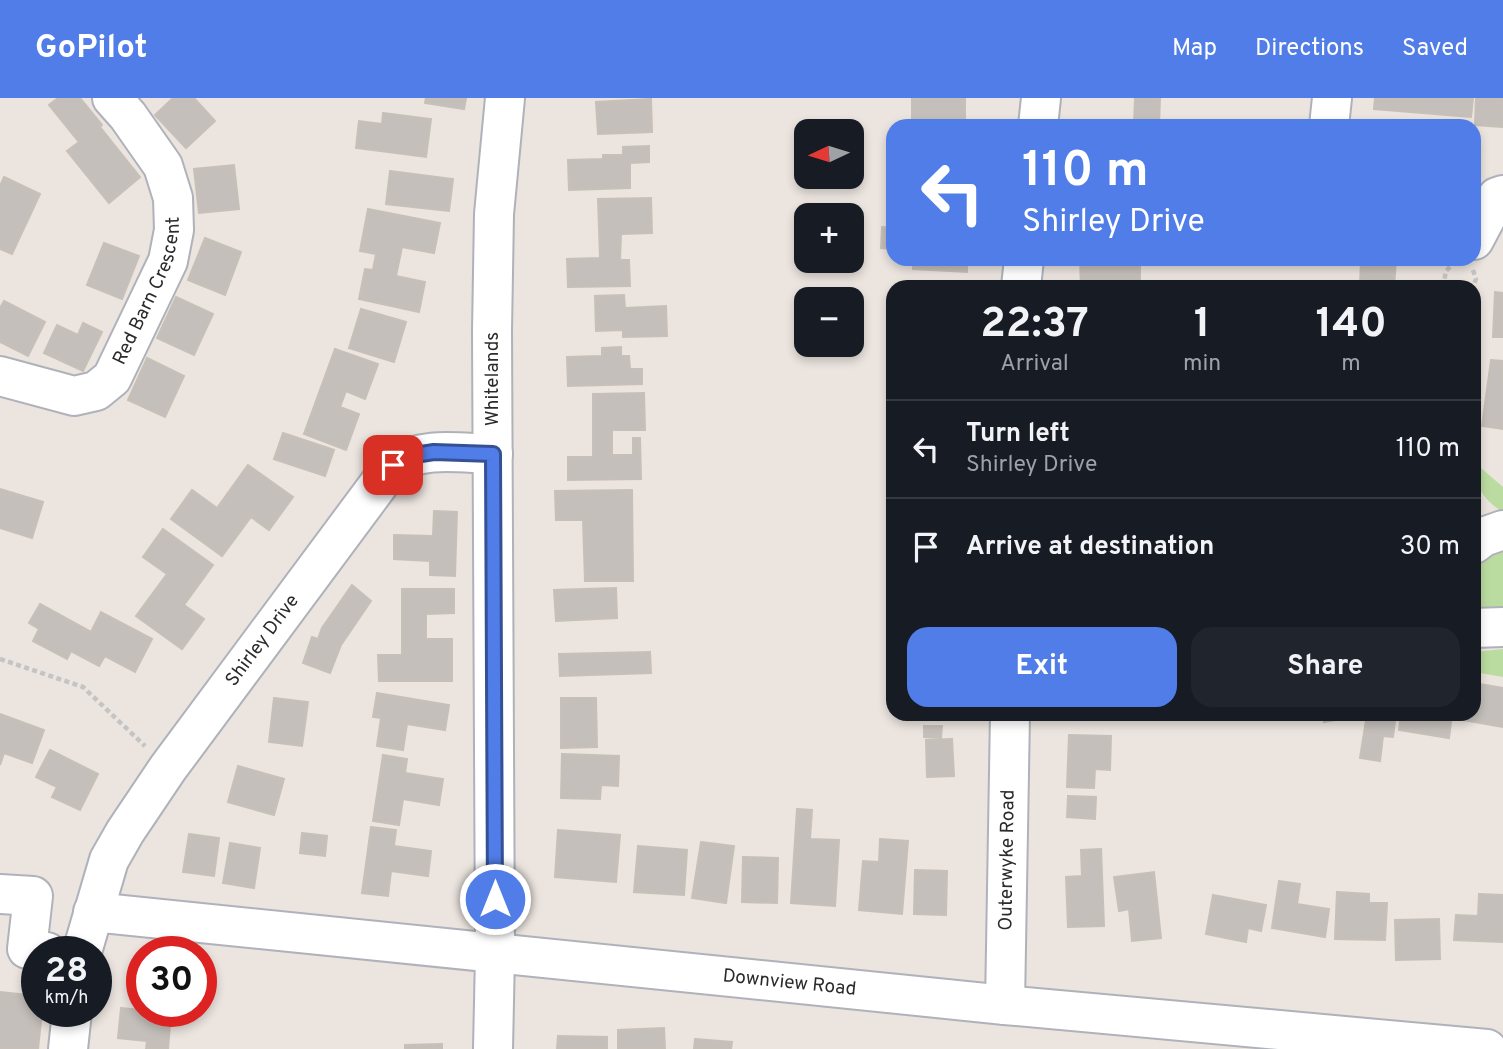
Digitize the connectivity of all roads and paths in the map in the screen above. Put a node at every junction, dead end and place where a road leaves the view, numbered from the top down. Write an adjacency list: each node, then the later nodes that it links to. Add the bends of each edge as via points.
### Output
1 (112, 98): 11 (street, Red Barn Crescent, via 163,166 173,198 174,230 168,261 112,378 96,391 74,396)
2 (505, 98): 12 (street, Whitelands, via 494,214)
3 (1041, 98): 5 (street)
4 (1332, 98): 6 (street)
5 (1039, 119)
6 (1330, 119)
7 (1491, 192): 8 (street)
8 (1481, 220)
9 (1446, 271): 10 (path)
10 (1444, 280)
11 (0, 376)
12 (493, 454): 17 (street, Shirley Drive, via 434,452 408,456 393,465); 22 (street, Whitelands)
13 (1503, 627): 14 (street)
14 (1481, 628)
15 (0, 659): 17 (path, via 83,687)
16 (1010, 721): 23 (street, Outerwyke Road)
17 (168, 768): 19 (street, Shirley Drive, via 109,860)
18 (0, 894): 20 (street, via 33,896)
19 (93, 912): 21 (street, Shirley Drive); 22 (street, Downview Road)
20 (28, 936)
21 (86, 936)
22 (495, 954): 23 (street, Downview Road); 26 (street, Whitelands)
23 (1005, 1005): 27 (street, Downview Road)
24 (70, 1027): 25 (street)
25 (68, 1049)
26 (494, 1049)
27 (1488, 1049)

